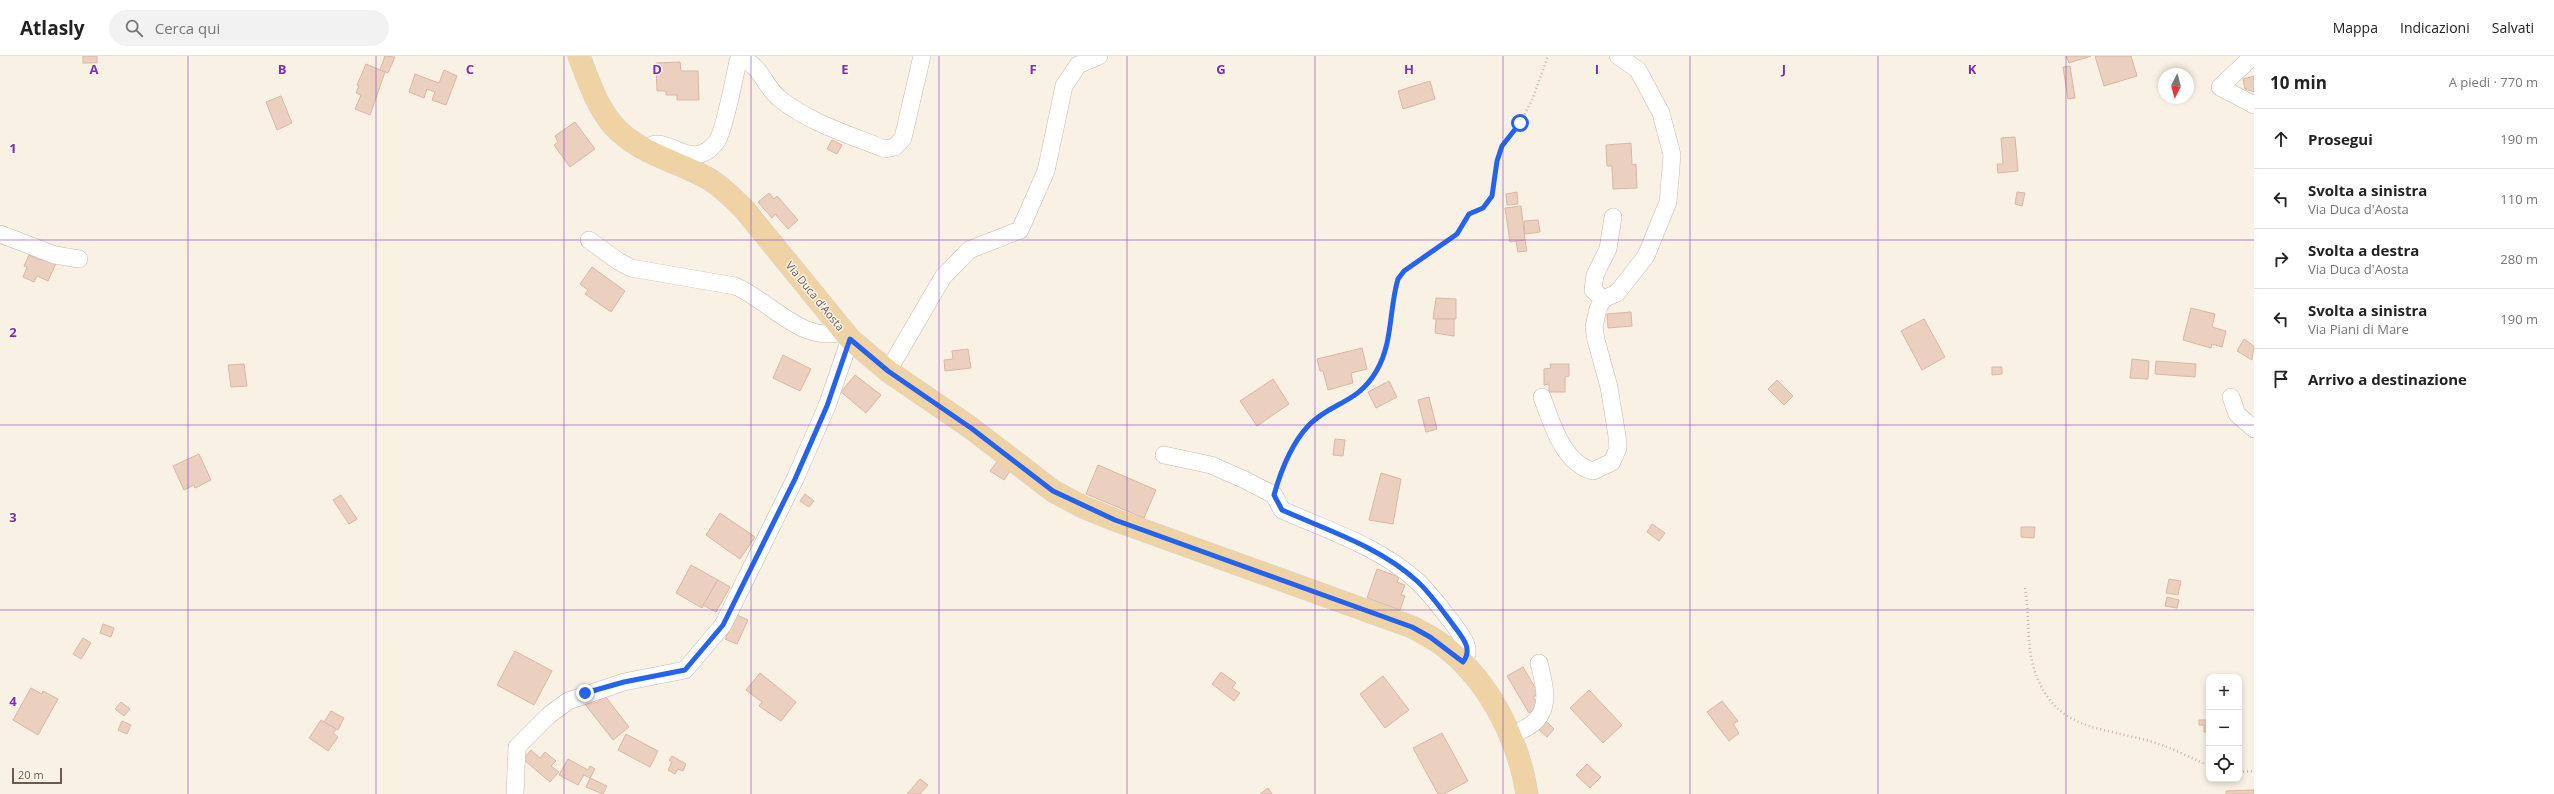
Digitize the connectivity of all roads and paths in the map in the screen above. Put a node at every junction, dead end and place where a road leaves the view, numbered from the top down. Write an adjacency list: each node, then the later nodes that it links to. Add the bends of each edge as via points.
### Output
1 (579, 56): 8 (main road, Via Duca d'Aosta, via 602,110 626,137)
2 (922, 56): 8 (street, via 903,138 895,147 885,149 813,120 779,98 755,66 744,59 738,61 719,139 708,151 699,155 682,153 656,142)
3 (1099, 56): 15 (street, via 1078,65 1064,86 1046,171 1020,230 969,250 943,277)
4 (1548, 56): 20 (path, via 1532,100 1520,123 1502,146 1492,196 1483,208 1469,214 1457,234 1401,275 1395,288 1387,348 1377,371 1361,393 1309,424 1295,444 1281,472)
5 (1618, 56): 13 (street, via 1638,70 1661,113 1672,154 1668,202 1646,256 1617,293)
6 (2253, 56): 7 (street, via 2220,87)
7 (2254, 105)
8 (646, 150): 14 (main road, Via Duca d'Aosta, via 708,179 726,191 744,209)
9 (1614, 218): 13 (street, via 1608,249 1595,275 1593,290)
10 (0, 234): 12 (street, via 55,255)
11 (589, 240): 14 (street, via 618,262 631,268 736,286 750,292 778,314 803,327 830,336)
12 (78, 259)
13 (1603, 300): 16 (street, via 1594,327 1618,436 1618,448 1612,462 1593,471 1578,465 1552,423)
14 (847, 335): 15 (main road, Via Duca d'Aosta); 29 (street, via 827,406 795,479 723,625 685,670 585,693 568,701 548,716 517,747)
15 (888, 371): 22 (main road, Via Duca d'Aosta, via 971,428 1053,491 1083,507 1412,627)
16 (1542, 397)
17 (2231, 397): 18 (street, via 2237,414)
18 (2254, 429)
19 (1164, 455): 20 (street, via 1211,465)
20 (1274, 495): 22 (street, via 1282,510 1370,549 1417,580 1463,638 1468,656)
21 (2025, 588): 25 (path, via 2028,603 2027,631 2034,668 2046,698 2064,715 2097,729 2156,744)
22 (1463, 662): 24 (main road, Via Duca d'Aosta, via 1495,707)
23 (1539, 663): 24 (street, via 1545,696 1543,710 1532,724)
24 (1510, 735): 28 (main road, Via Duca d'Aosta)
25 (2206, 765)
26 (2254, 771): 27 (path)
27 (2242, 772)
28 (1531, 792)
29 (515, 794)

